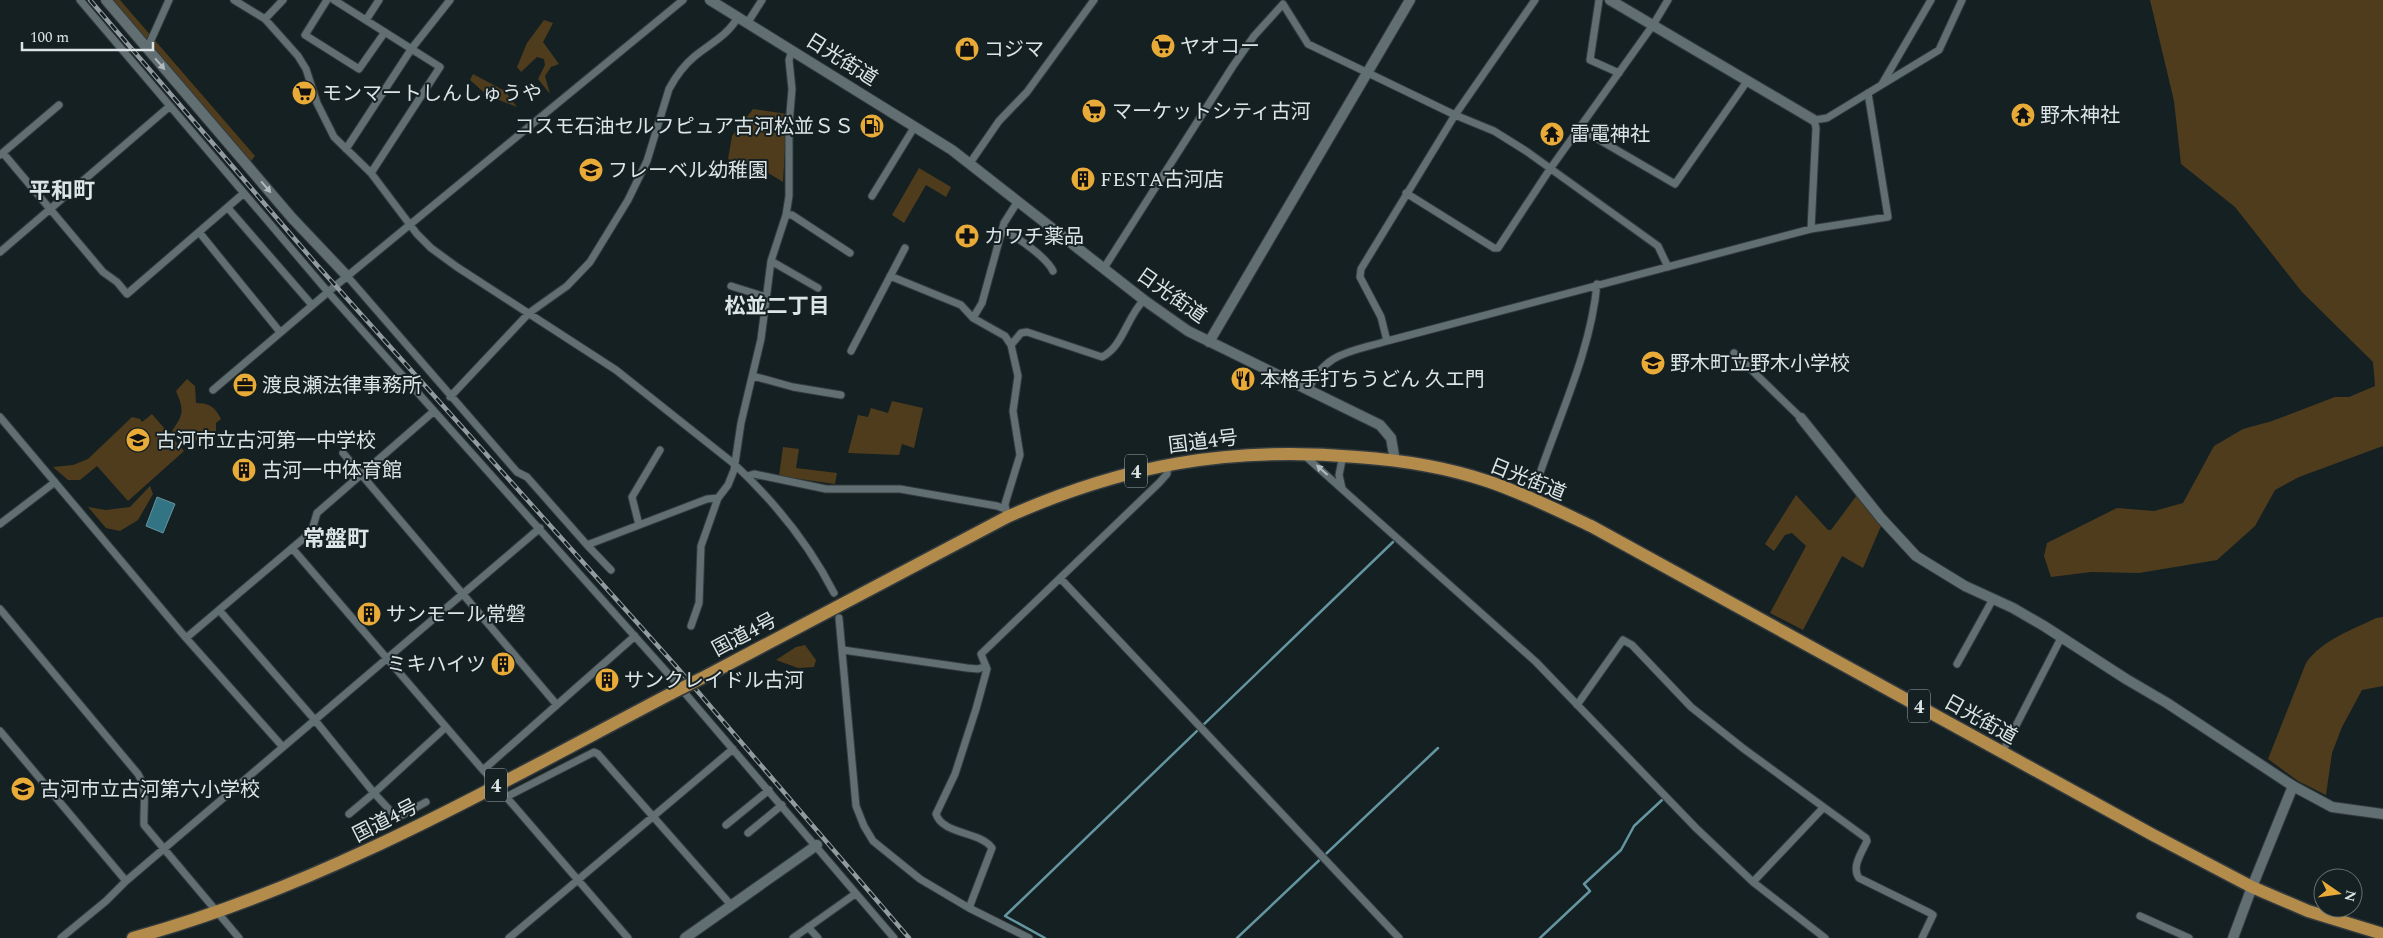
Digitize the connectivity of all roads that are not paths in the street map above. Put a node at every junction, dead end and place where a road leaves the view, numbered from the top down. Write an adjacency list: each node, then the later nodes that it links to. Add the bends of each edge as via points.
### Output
1 (80, 0): 36 (street)
2 (106, 0): 27 (street)
3 (169, 0): 27 (street)
4 (234, 0): 22 (street)
5 (283, 0): 22 (street)
6 (327, 0): 26 (street, via 305,35 359,70)
7 (334, 0): 23 (street)
8 (379, 0): 23 (street)
9 (450, 0): 28 (street)
10 (682, 0): 53 (street)
11 (710, 0): 21 (street, 日光街道)
12 (762, 0): 24 (street)
13 (1094, 0): 43 (street)
14 (1410, 0): 30 (street)
15 (1535, 0): 37 (street)
16 (1599, 0): 31 (street, via 1590,60)
17 (1610, 0): 25 (street)
18 (1668, 0): 25 (street)
19 (1931, 0): 33 (street)
20 (1962, 0): 33 (street, via 1939,50)
21 (738, 17): 24 (street, 日光街道); 73 (street, via 723,36 674,78 647,161 628,200 590,262 568,286)
22 (265, 19): 41 (street, via 298,56 326,123)
23 (366, 20): 26 (street)
24 (748, 22): 29 (street, 日光街道)
25 (1653, 25): 31 (street); 32 (street)
26 (385, 32): 28 (street)
27 (147, 48): 64 (street, one-way to 64, via 292,218)
28 (412, 48): 41 (street); 45 (street, via 440,67)
29 (792, 50): 39 (street, 日光街道); 52 (street, via 789,60 792,89)
30 (1366, 73): 37 (street); 62 (street, via 1308,44 1283,4 1233,66); 77 (street)
31 (1619, 73): 40 (street)
32 (1748, 80): 38 (street); 40 (street, via 1675,184)
33 (1880, 86): 34 (street)
34 (1868, 93): 38 (street, via 1827,118); 54 (street, via 1888,217)
35 (59, 105): 42 (street)
36 (170, 106): 46 (street); 51 (street)
37 (1454, 116): 44 (street, via 1494,131); 47 (street)
38 (1814, 120): 54 (street)
39 (915, 126): 43 (street, 日光街道); 48 (street)
40 (1579, 128): 44 (street)
41 (346, 149): 45 (street)
42 (1, 154): 51 (street)
43 (970, 163): 49 (street, 日光街道)
44 (1550, 169): 47 (street, via 1498,248); 61 (street, via 1658,246)
45 (371, 173): 53 (street)
46 (244, 193): 50 (street); 69 (street)
47 (1406, 193): 76 (street, via 1360,268 1360,277 1381,317)
48 (872, 196)
49 (1018, 201): 55 (street); 62 (street, 日光街道)
50 (228, 208): 56 (street); 72 (street)
51 (51, 210): 56 (street, via 103,272 127,294); 58 (street)
52 (786, 215): 59 (street, via 792,215); 60 (street)
53 (410, 223): 64 (street); 73 (street, via 431,248)
54 (1811, 229): 61 (street)
55 (1002, 231): 63 (street, via 1048,262); 74 (street, via 982,303)
56 (199, 232): 75 (street)
57 (905, 248): 65 (street)
58 (0, 252)
59 (850, 252)
60 (771, 261): 68 (street); 70 (street)
61 (1668, 267): 66 (street)
62 (1104, 268): 71 (street, 日光街道)
63 (1053, 271)
64 (347, 276): 69 (street); 85 (street)
65 (890, 276): 74 (street, via 961,305); 79 (street)
66 (1597, 284): 76 (street); 96 (street, via 1581,355)
67 (731, 286): 70 (street)
68 (818, 288)
69 (328, 292): 72 (street); 86 (street)
70 (766, 297): 81 (street, via 762,339)
71 (1144, 300): 77 (street, 日光街道, via 1188,332); 78 (street, via 1136,308 1113,350 1102,357 1027,332 1021,333)
72 (312, 305): 75 (street)
73 (529, 313): 85 (street); 94 (street, via 616,370)
74 (973, 318): 78 (street, via 1005,336)
75 (280, 332): 82 (street)
76 (1387, 341): 83 (street, via 1333,357 1324,365)
77 (1209, 342): 83 (street, 日光街道)
78 (1011, 345): 102 (street, via 1018,376 1014,411 1020,455)
79 (852, 351)
80 (1734, 354): 88 (street)
81 (753, 376): 84 (street); 94 (street, via 740,423)
82 (213, 390)
83 (1308, 391): 93 (street, 日光街道, via 1380,425 1391,438)
84 (841, 396)
85 (450, 397): 106 (street)
86 (433, 412): 97 (street); 105 (street)
87 (0, 418): 99 (street)
88 (1801, 418): 112 (street, via 1881,518 1916,556 1965,586)
89 (660, 450): 104 (street, via 632,497)
90 (343, 452): 97 (street)
91 (1300, 454): 92 (highway, 国道4号 / 4); 95 (highway, 国道4号 / 4, via 1216,457); 100 (street, one-way to 91)
92 (1343, 456): 93 (highway, 国道4号 / 4); 100 (street, via 1339,475)
93 (1395, 460): 148 (highway, 日光街道 / 4, via 1486,481 1591,526 2153,835)
94 (734, 463): 98 (street); 101 (street, via 732,476)
95 (1168, 464): 102 (highway, 国道4号 / 4, via 1073,490); 109 (street, via 1167,474 1159,483)
96 (1540, 473)
97 (361, 475): 107 (street, via 317,513 312,530); 111 (street)
98 (747, 476): 102 (street, via 754,474 826,489 900,490 997,506); 110 (street, via 810,550)
99 (55, 482): 103 (street); 118 (street)
100 (1342, 488): 125 (street, via 1536,662)
101 (718, 498): 104 (street, via 707,499); 116 (street, via 701,546 699,603)
102 (1006, 513): 152 (highway, 国道4号 / 4, bridge, via 708,675 350,859)
103 (0, 524)
104 (639, 525): 106 (street)
105 (540, 528): 111 (street); 117 (street)
106 (587, 545): 108 (street)
107 (292, 548): 114 (street); 121 (street)
108 (611, 570)
109 (1060, 578): 123 (street, via 983,651); 166 (street)
110 (834, 593)
111 (462, 594): 121 (street); 124 (street)
112 (1994, 599): 119 (street); 122 (street)
113 (0, 609): 144 (street, via 138,774 144,784 144,825)
114 (219, 610): 118 (street); 126 (street)
115 (839, 618): 120 (street)
116 (691, 626)
117 (635, 636): 124 (street); 131 (street)
118 (186, 638): 130 (street)
119 (2061, 638): 129 (street); 132 (street, via 2167,702)
120 (843, 650): 123 (street, via 967,668); 151 (street, via 852,778 856,806 864,826 873,841 920,879)
121 (388, 657): 126 (street); 127 (street)
122 (1957, 664)
123 (986, 666): 151 (street, via 963,752 936,814 943,824 992,848)
124 (557, 705): 127 (street, via 486,772)
125 (1577, 705): 137 (street, via 1623,640 1632,645 1691,707); 147 (street, via 1696,828)
126 (314, 719): 130 (street); 134 (street)
127 (446, 727): 134 (street)
128 (0, 731): 146 (street)
129 (2006, 745)
130 (282, 746): 144 (street)
131 (733, 749): 133 (street); 140 (street)
132 (2293, 786): 139 (street, via 2332,807); 148 (street)
133 (769, 790): 136 (street); 141 (street)
134 (374, 793): 135 (street, via 397,818); 138 (street)
135 (426, 802)
136 (782, 805): 142 (street); 143 (street)
137 (1822, 808): 147 (street); 168 (street, via 1866,838 1855,868 1859,878 1933,915)
138 (348, 814)
139 (2383, 814)
140 (653, 816): 145 (street); 145 (street, via 594,752 504,794); 150 (street)
141 (726, 825)
142 (748, 833)
143 (817, 845): 149 (street); 150 (street)
144 (164, 848): 146 (street); 152 (street)
145 (578, 879): 159 (street); 160 (street)
146 (126, 881): 156 (street)
147 (1754, 882): 167 (street)
148 (2252, 886): 155 (highway, 日光街道 / 4, via 2308,911); 170 (street)
149 (855, 894): 154 (street); 164 (street)
150 (731, 905): 161 (street)
151 (969, 908): 165 (street)
152 (217, 913): 157 (highway, 国道4号 / 4); 158 (street)
153 (2140, 916): 169 (street)
154 (808, 927): 162 (street); 163 (street)
155 (2383, 934)
156 (61, 938)
157 (133, 938)
158 (239, 938)
159 (509, 938)
160 (628, 938)
161 (686, 938)
162 (793, 938)
163 (818, 938)
164 (894, 938)
165 (1029, 938)
166 (1399, 938)
167 (1825, 938)
168 (1922, 938)
169 (2189, 938)
170 (2233, 938)

